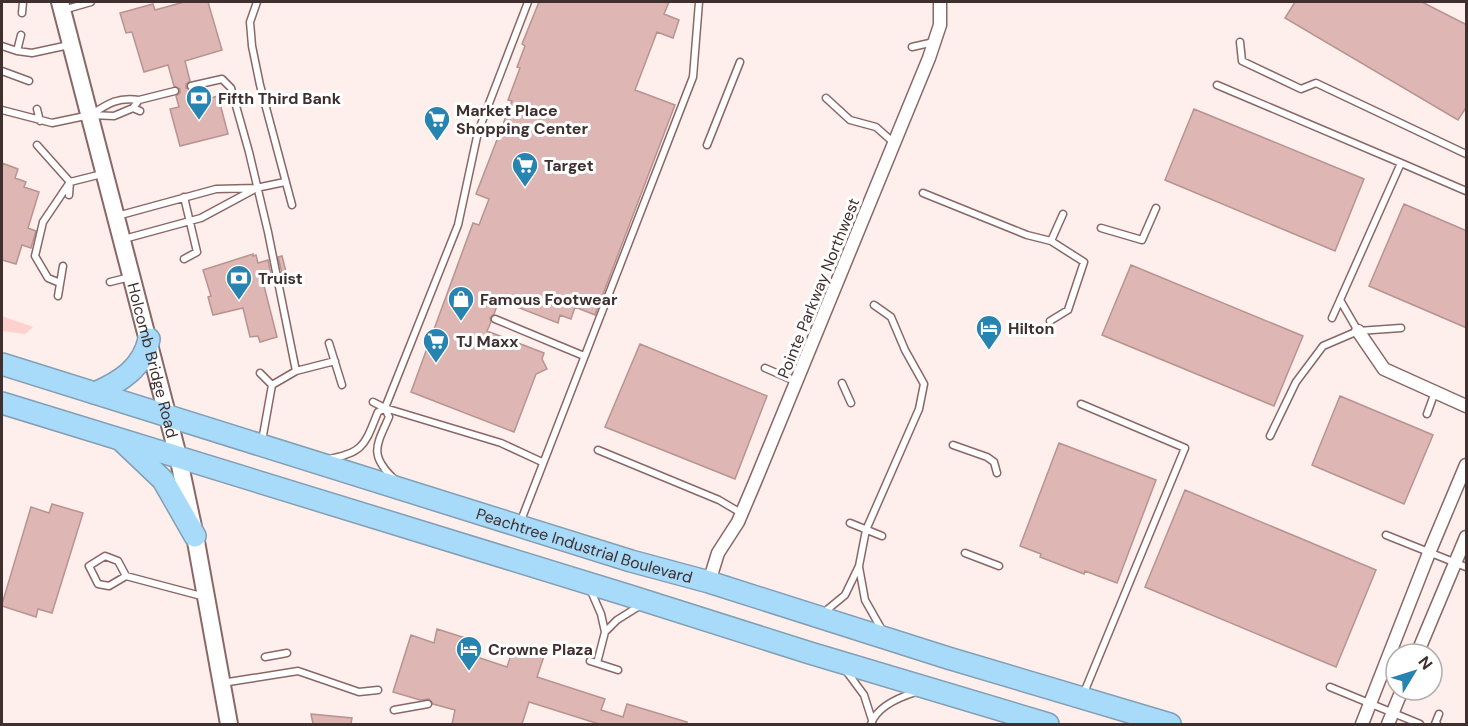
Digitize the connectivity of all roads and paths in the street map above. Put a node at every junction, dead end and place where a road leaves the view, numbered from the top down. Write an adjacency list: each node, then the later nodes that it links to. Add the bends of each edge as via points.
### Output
1 (23, 2): 8 (lane)
2 (91, 2): 7 (lane)
3 (257, 2): 35 (lane, via 250,22 252,46)
4 (528, 2): 81 (lane, via 478,132 458,225)
5 (699, 2): 64 (lane, via 693,77)
6 (940, 2): 10 (street, Pointe Parkway Northwest, via 940,26)
7 (61, 6): 12 (main road, Holcomb Bridge Road)
8 (22, 13)
9 (21, 35): 15 (lane)
10 (934, 42): 14 (lane); 28 (street, Pointe Parkway Northwest)
11 (1240, 42): 31 (lane, via 1242,61 1301,89 1317,83)
12 (71, 45): 15 (lane, via 32,53); 26 (main road, Holcomb Bridge Road)
13 (2, 46): 15 (lane)
14 (912, 47)
15 (17, 51)
16 (740, 62): 30 (lane)
17 (2, 71): 18 (lane)
18 (29, 81)
19 (1216, 85): 32 (lane)
20 (191, 86): 36 (lane, via 222,79 231,88)
21 (175, 91): 23 (lane)
22 (826, 98): 28 (lane, via 850,120 876,126)
23 (139, 100): 26 (lane, via 111,102); 26 (lane, via 137,110 114,116)
24 (37, 109): 27 (lane)
25 (2, 110): 27 (lane)
26 (90, 115): 27 (lane); 33 (main road, Holcomb Bridge Road)
27 (40, 122)
28 (895, 143): 70 (street, Pointe Parkway Northwest)
29 (37, 145): 34 (lane)
30 (707, 145)
31 (1467, 154)
32 (1401, 163): 37 (lane); 55 (lane)
33 (105, 174): 34 (lane); 44 (main road, Holcomb Bridge Road)
34 (70, 182): 39 (lane); 53 (lane, via 43,222 35,256 48,278)
35 (285, 182): 36 (lane); 41 (lane)
36 (256, 188): 40 (lane, via 216,189); 45 (lane); 68 (lane)
37 (1467, 191)
38 (923, 193): 48 (lane)
39 (69, 195)
40 (184, 197): 44 (lane); 45 (lane)
41 (292, 205)
42 (1156, 208): 46 (lane, via 1142,240)
43 (1063, 214): 48 (lane)
44 (117, 216): 47 (main road, Holcomb Bridge Road)
45 (190, 221): 47 (lane); 49 (lane, via 197,252)
46 (1101, 228)
47 (123, 240): 51 (main road, Holcomb Bridge Road)
48 (1051, 241): 59 (lane, via 1084,262 1068,310)
49 (184, 259)
50 (63, 266): 53 (lane)
51 (133, 277): 52 (lane); 62 (main road, Holcomb Bridge Road)
52 (110, 282)
53 (60, 283): 54 (lane)
54 (58, 296)
55 (1340, 300): 58 (lane); 61 (lane)
56 (874, 305): 98 (lane, via 891,317 924,384 919,409)
57 (495, 318): 64 (lane)
58 (1332, 318)
59 (1050, 321)
60 (1401, 328): 61 (lane)
61 (1358, 331): 74 (street, via 1384,369); 84 (lane, via 1323,346 1296,382)
62 (149, 339): 75 (highway, via 135,368 115,385); 83 (main road, Holcomb Bridge Road)
63 (329, 343): 65 (lane)
64 (584, 356): 91 (lane)
65 (335, 361): 68 (lane); 73 (lane)
66 (2, 364): 75 (highway, Peachtree Industrial Boulevard)
67 (765, 368): 70 (lane)
68 (296, 371): 72 (lane)
69 (260, 373): 72 (lane)
70 (797, 382): 95 (street, Pointe Parkway Northwest)
71 (842, 383): 78 (lane)
72 (272, 385): 86 (lane)
73 (342, 385)
74 (1436, 392): 80 (street); 82 (lane)
75 (95, 393): 83 (highway, Peachtree Industrial Boulevard)
76 (373, 402): 81 (lane)
77 (2, 403): 85 (highway)
78 (851, 403)
79 (1081, 404): 125 (lane, via 1185,448)
80 (1467, 406)
81 (386, 408): 90 (lane, via 378,412 364,445 354,452); 91 (lane, via 501,443); 94 (lane, via 389,417 376,454 381,467)
82 (1427, 414)
83 (168, 416): 86 (highway, Peachtree Industrial Boulevard); 89 (main road, Holcomb Bridge Road)
84 (1270, 436)
85 (118, 438): 89 (highway); 100 (highway, via 163,480)
86 (261, 445): 90 (highway, Peachtree Industrial Boulevard)
87 (953, 445): 93 (lane, via 987,457)
88 (598, 450): 95 (lane, via 719,500)
89 (178, 456): 100 (main road, Holcomb Bridge Road); 109 (highway)
90 (313, 461): 94 (highway, Peachtree Industrial Boulevard)
91 (542, 462): 97 (lane)
92 (1467, 465): 104 (street)
93 (997, 473)
94 (405, 490): 97 (highway, Peachtree Industrial Boulevard)
95 (742, 514): 110 (street, Pointe Parkway Northwest, via 718,553)
96 (850, 523): 98 (lane)
97 (519, 525): 110 (highway, Peachtree Industrial Boulevard)
98 (866, 531): 101 (lane); 106 (lane)
99 (1386, 534): 104 (lane)
100 (195, 536): 111 (main road, Holcomb Bridge Road)
101 (882, 536)
102 (1467, 537): 105 (street)
103 (965, 553): 107 (lane)
104 (1429, 553): 105 (lane); 128 (street)
105 (1461, 565): 116 (street)
106 (859, 566): 113 (lane, via 845,595); 115 (lane, via 865,600)
107 (999, 566)
108 (126, 576): 108 (lane, via 118,561 105,555 89,566 98,584 109,586); 111 (lane)
109 (583, 582): 112 (highway); 114 (lane, via 594,595)
110 (709, 582): 113 (highway, Peachtree Industrial Boulevard)
111 (206, 597): 121 (main road, Holcomb Bridge Road)
112 (649, 602): 114 (lane, via 617,620); 119 (highway)
113 (819, 616): 115 (highway, Peachtree Industrial Boulevard)
114 (605, 632): 120 (lane, via 594,662)
115 (887, 638): 125 (highway, Peachtree Industrial Boulevard)
116 (1423, 642)
117 (287, 653): 118 (lane)
118 (265, 657)
119 (830, 659): 123 (highway); 132 (lane, via 849,673 859,687)
120 (618, 670)
121 (222, 683): 124 (lane, via 298,671 359,692); 133 (main road, Holcomb Bridge Road)
122 (1330, 687): 128 (lane)
123 (928, 688): 132 (lane, via 888,704); 134 (highway)
124 (378, 690)
125 (1082, 698): 135 (highway, Peachtree Industrial Boulevard)
126 (1397, 702): 131 (street)
127 (428, 704): 129 (lane)
128 (1371, 704): 131 (lane); 136 (street)
129 (394, 711)
130 (1439, 714): 139 (lane)
131 (1390, 719): 137 (lane)
132 (871, 722)
133 (229, 724)
134 (1048, 724)
135 (1170, 724)
136 (1362, 724)
137 (1420, 724)
138 (1430, 724): 139 (lane)
139 (1436, 724)

